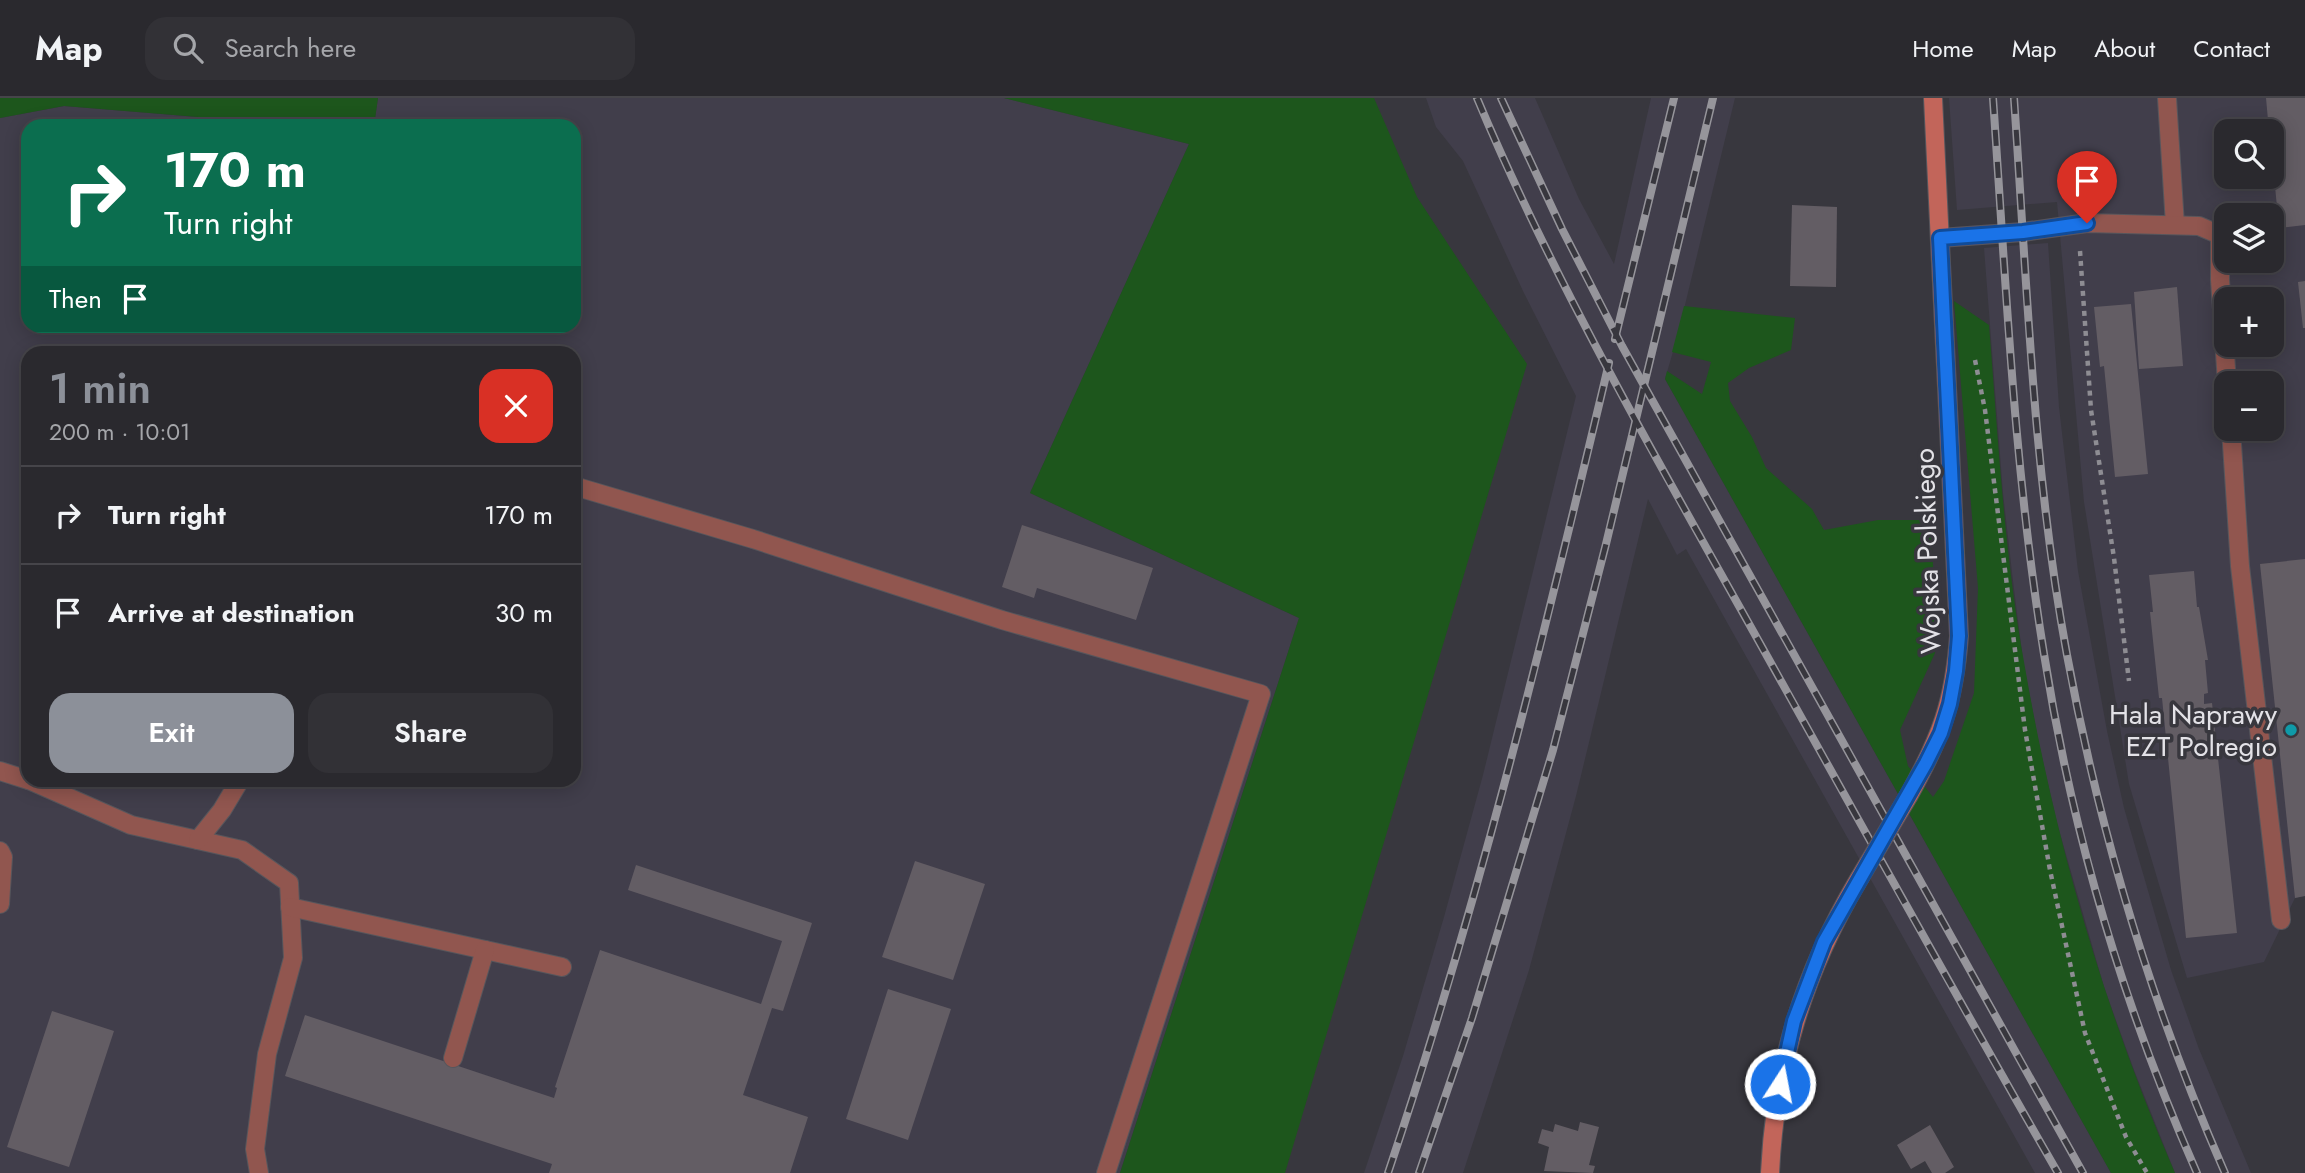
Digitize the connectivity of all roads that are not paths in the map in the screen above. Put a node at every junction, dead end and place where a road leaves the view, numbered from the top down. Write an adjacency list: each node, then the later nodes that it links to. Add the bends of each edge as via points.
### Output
1 (1933, 98): 4 (street, Wojska Polskiego)
2 (2167, 98): 3 (lane)
3 (2175, 225): 4 (lane, via 2080,224); 5 (lane, via 2199,226 2220,235)
4 (1940, 238): 22 (street, Wojska Polskiego, bridge, via 1959,636 1956,671 1941,733 1824,942 1794,1021 1776,1107)
5 (2226, 371)
6 (2232, 441): 16 (lane, via 2240,566)
7 (581, 488): 21 (lane, via 1002,620 1261,694)
8 (0, 771): 9 (lane)
9 (21, 778)
10 (44, 787): 12 (lane, via 131,825)
11 (236, 787): 12 (lane)
12 (198, 840): 15 (lane, via 242,850 289,883)
13 (0, 851): 14 (lane)
14 (0, 904)
15 (290, 907): 17 (lane); 20 (lane, via 293,958 267,1054 255,1149)
16 (2281, 920)
17 (485, 950): 18 (lane); 19 (lane)
18 (562, 967)
19 (453, 1058)
20 (259, 1173)
21 (1106, 1173)
22 (1770, 1173)

